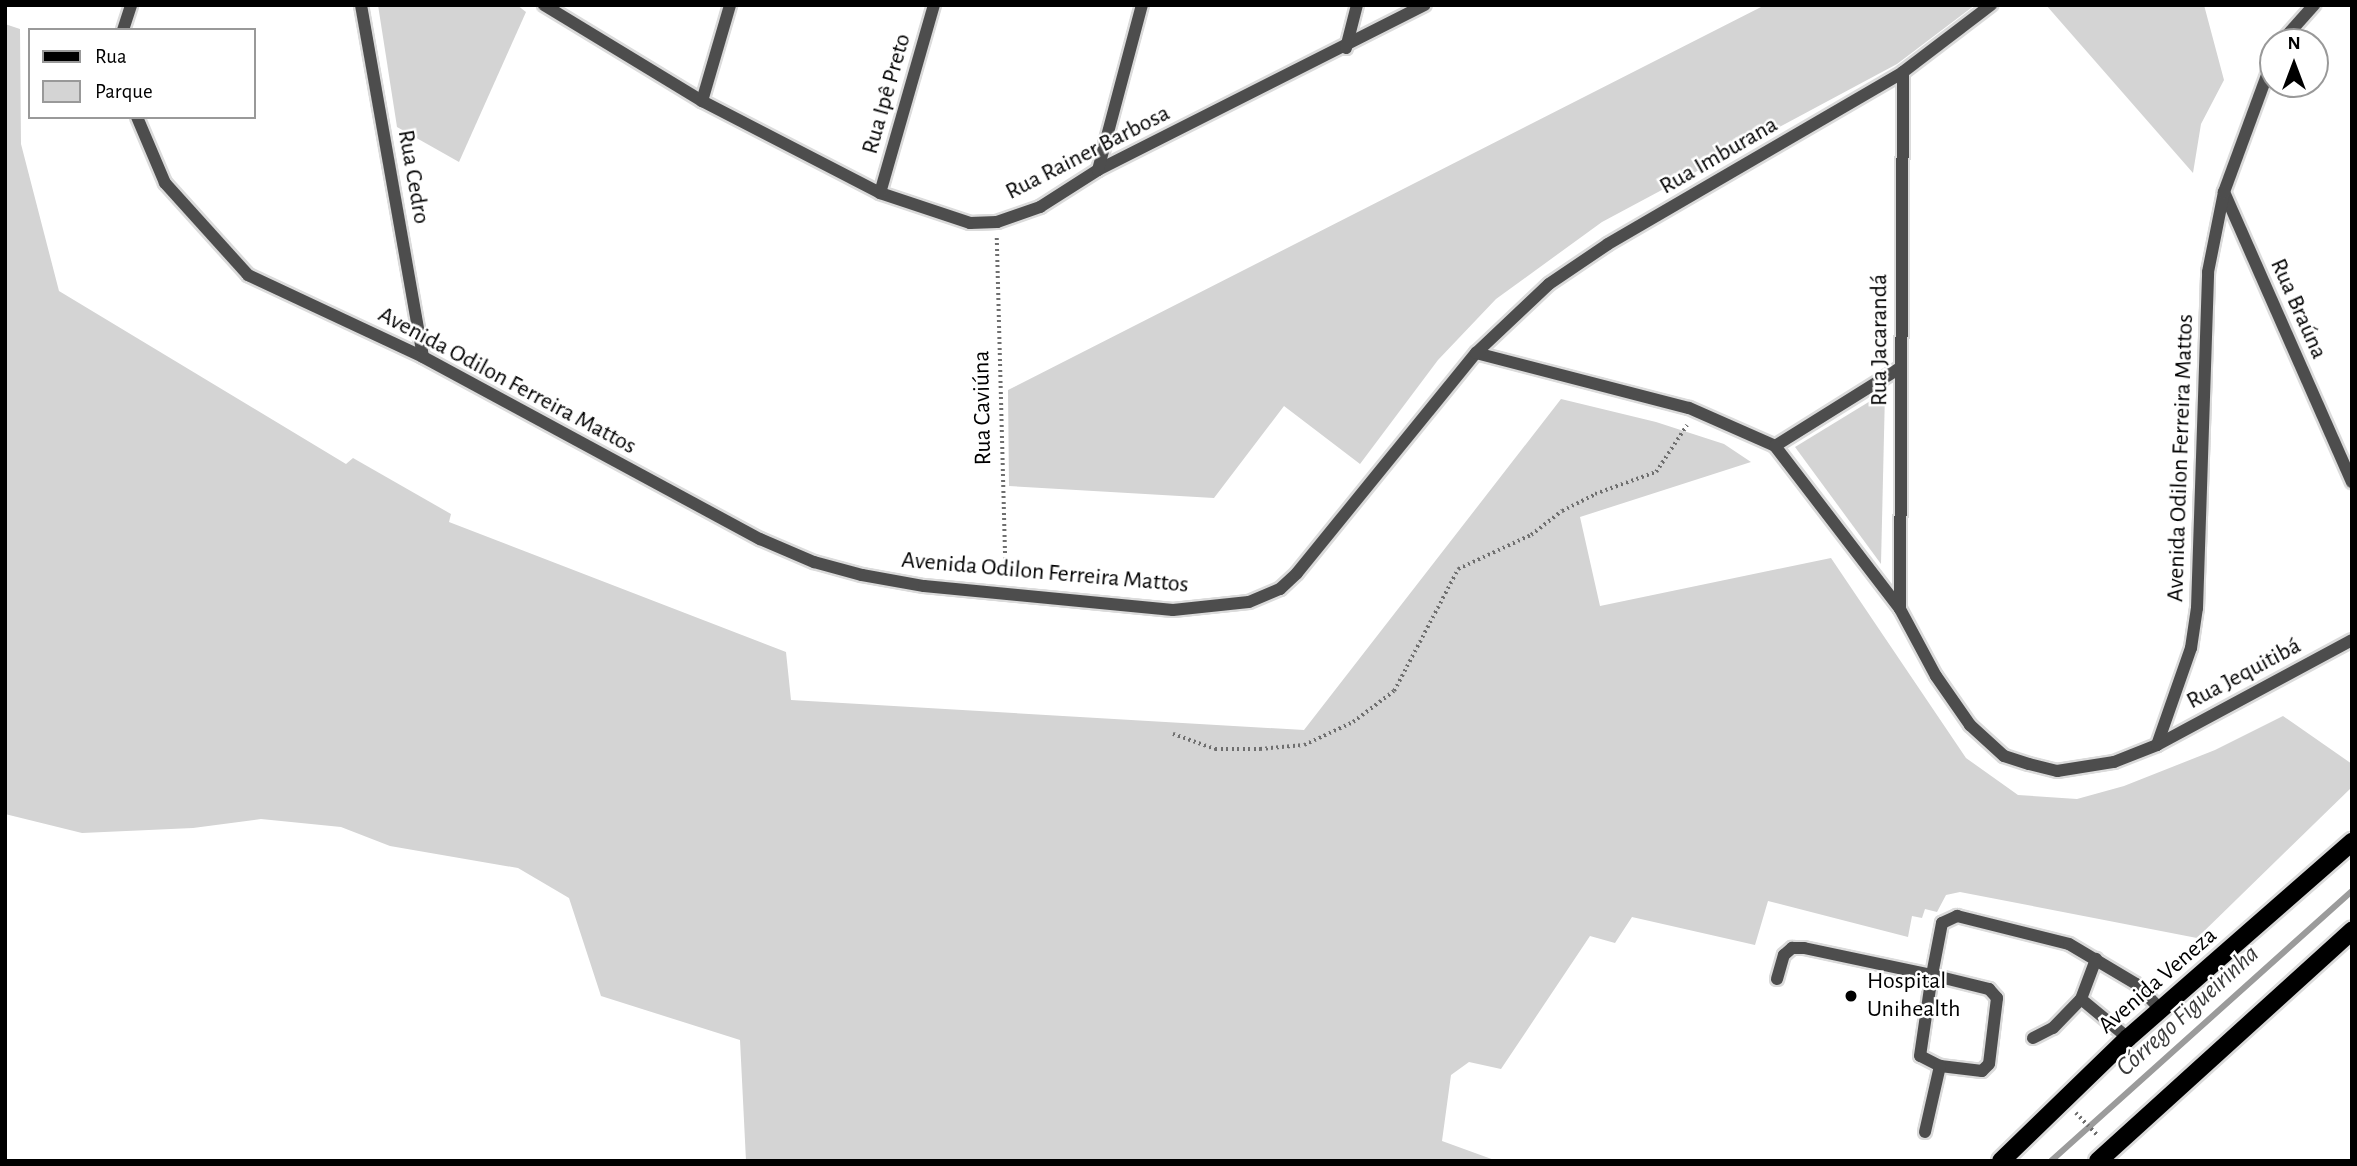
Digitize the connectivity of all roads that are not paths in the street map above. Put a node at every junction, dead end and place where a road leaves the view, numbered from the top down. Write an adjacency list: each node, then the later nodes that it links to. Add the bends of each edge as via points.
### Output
1 (131, 5): 11 (street)
2 (361, 5): 22 (street, Rua Cedro)
3 (544, 5): 16 (street, Rua Rainer Barbosa)
4 (730, 5): 16 (street)
5 (934, 5): 20 (street, Rua Ipê Preto)
6 (1142, 5): 18 (street)
7 (1357, 5): 13 (street)
8 (1425, 5): 13 (street, Rua Rainer Barbosa)
9 (1991, 5): 14 (street, Rua Imburana)
10 (2314, 5): 12 (street)
11 (124, 28)
12 (2293, 28)
13 (1346, 48): 18 (street, Rua Rainer Barbosa)
14 (1903, 72): 21 (street, Rua Imburana, via 1608,244 1549,284); 23 (street, Rua Jacarandá)
15 (2259, 97): 19 (street, Avenida Odilon Ferreira Mattos)
16 (702, 101): 20 (street, Rua Rainer Barbosa)
17 (138, 119): 22 (street, Avenida Odilon Ferreira Mattos, via 166,183 248,275)
18 (1098, 170): 20 (street, Rua Rainer Barbosa, via 1040,206 997,222 970,223)
19 (2224, 192): 25 (street, Rua Braúna); 28 (street, Avenida Odilon Ferreira Mattos, via 2208,272 2197,608 2191,648)
20 (880, 193)
21 (1476, 353): 22 (street, Avenida Odilon Ferreira Mattos, via 1280,589 1232,607 1173,610 924,586 814,562 760,539); 24 (street, via 1689,408)
22 (423, 357)
23 (1900, 368): 24 (street); 26 (street, Rua Jacarandá)
24 (1775, 446): 26 (street)
25 (2352, 482)
26 (1900, 609): 28 (street, via 1961,714 1985,743 2004,756 2057,771 2082,769)
27 (2352, 640): 28 (street, Rua Jequitibá)
28 (2157, 745)
29 (2352, 842): 35 (main road, Avenida Veneza)
30 (2352, 931): 41 (main road)
31 (2096, 959): 32 (street, via 2070,944 1948,917 1942,923); 34 (street); 35 (street, via 2136,984)
32 (1933, 975): 33 (street, via 1792,948 1784,955); 38 (street, via 1918,1049 1923,1061); 38 (street, via 1989,989 1999,1007 1989,1065 1973,1073)
33 (1777, 979)
34 (2081, 999): 36 (street, via 2053,1028); 37 (street)
35 (2160, 1009): 37 (main road, Avenida Veneza)
36 (2033, 1038)
37 (2127, 1038): 40 (main road, Avenida Veneza)
38 (1940, 1066): 39 (street)
39 (1925, 1132)
40 (2001, 1161)
41 (2098, 1161)

